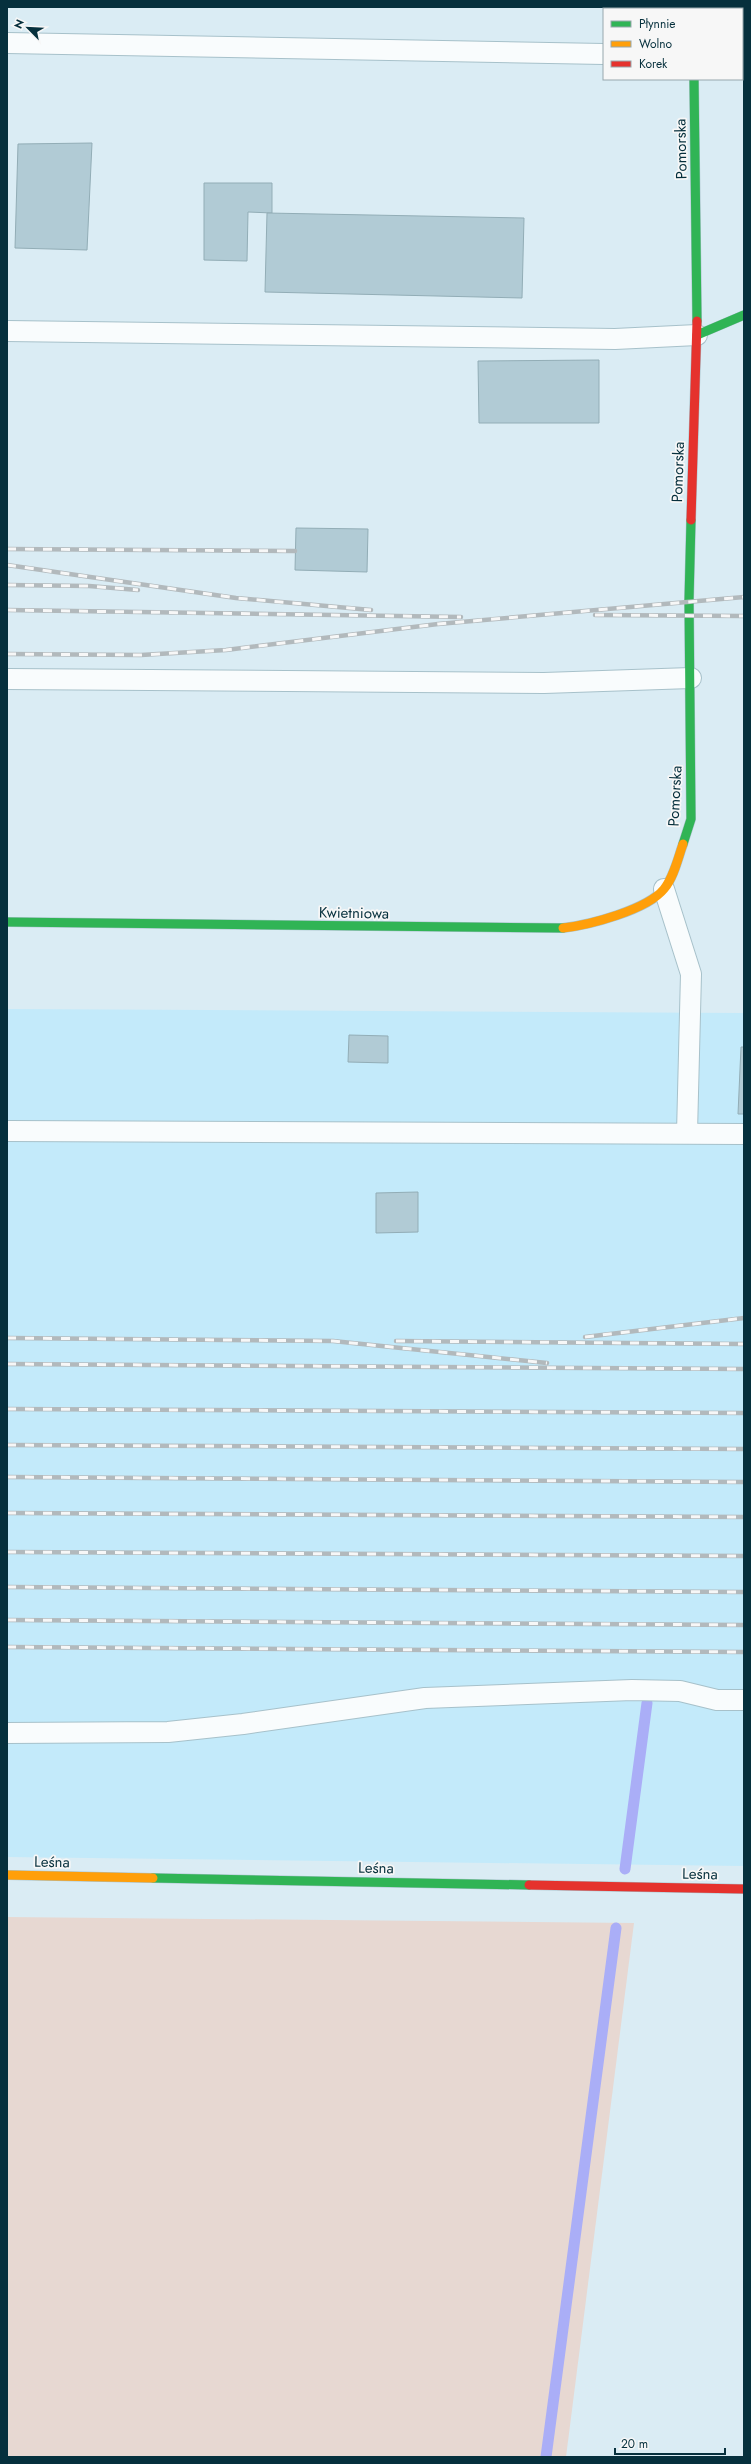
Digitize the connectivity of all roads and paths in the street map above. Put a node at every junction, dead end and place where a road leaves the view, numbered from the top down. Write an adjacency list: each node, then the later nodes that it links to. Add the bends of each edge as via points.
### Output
1 (7, 43): 2 (lane)
2 (603, 54)
3 (694, 80): 6 (street, Pomorska)
4 (744, 315): 6 (street)
5 (7, 331): 6 (lane, via 615,339)
6 (697, 335): 7 (street, Pomorska, via 688,600)
7 (691, 678): 8 (lane, via 544,683); 9 (street, Pomorska, via 691,819 676,864)
8 (7, 679)
9 (664, 889): 10 (street, Kwietniowa, via 642,904 614,916 581,926 549,930); 12 (lane, via 690,974)
10 (7, 922)
11 (7, 1131): 12 (lane)
12 (687, 1133): 13 (lane)
13 (744, 1134)
14 (744, 1700): 15 (lane, via 717,1700 680,1691 632,1690 425,1698 168,1732)
15 (7, 1733)
16 (7, 1875): 17 (street, Leśna)
17 (744, 1889)

